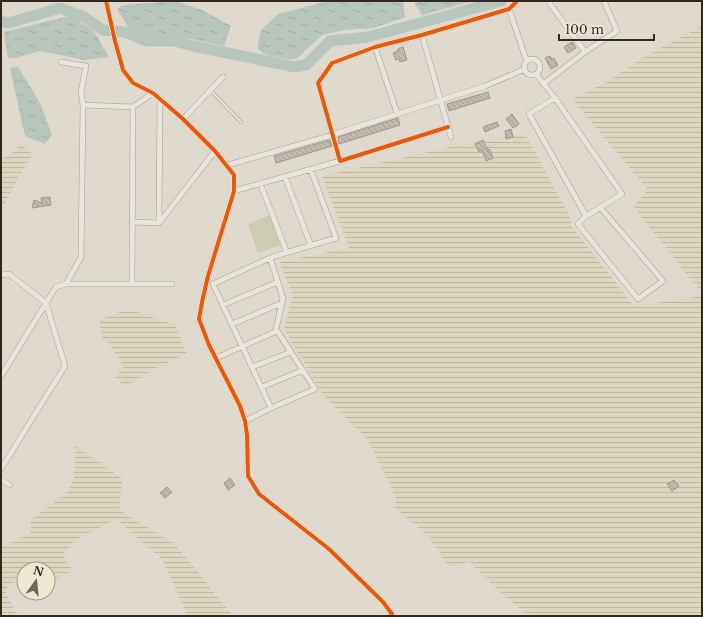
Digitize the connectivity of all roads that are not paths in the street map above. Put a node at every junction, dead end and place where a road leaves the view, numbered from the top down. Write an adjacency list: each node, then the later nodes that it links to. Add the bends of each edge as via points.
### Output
1 (106, 1): 16 (street, via 123,70 133,83)
2 (517, 1): 5 (street)
3 (548, 1): 8 (street)
4 (604, 1): 8 (street, via 616,31)
5 (509, 8): 6 (street); 10 (street)
6 (422, 36): 7 (street); 19 (street)
7 (375, 47): 22 (street); 26 (street, via 332,63 318,83)
8 (585, 52): 14 (street)
9 (61, 62): 20 (street, via 86,66 80,92)
10 (527, 62): 11 (street); 12 (street, via 538,62 540,65)
11 (525, 69): 12 (street, via 528,73); 19 (street, via 485,86)
12 (536, 74): 14 (street)
13 (223, 77): 15 (street)
14 (543, 84): 17 (street)
15 (211, 91): 23 (street); 24 (lane)
16 (153, 93): 18 (street); 21 (street)
17 (555, 98): 35 (street, via 622,194); 36 (street, via 529,114)
18 (160, 99): 23 (street); 38 (street)
19 (441, 100): 22 (street); 25 (street)
20 (83, 105): 21 (street); 44 (street, via 81,257)
21 (133, 107): 37 (street)
22 (397, 114): 26 (street)
23 (183, 119): 28 (street)
24 (241, 122)
25 (448, 127): 27 (street); 29 (street)
26 (332, 135): 29 (street); 30 (street)
27 (451, 137)
28 (215, 151): 30 (street); 38 (street)
29 (340, 161): 31 (street)
30 (228, 165): 34 (street, via 234,175)
31 (310, 170): 32 (street); 39 (street, via 336,238)
32 (286, 177): 34 (street); 39 (street)
33 (262, 188): 40 (street)
34 (234, 191): 54 (street, via 208,276 199,319)
35 (600, 207): 36 (street); 36 (street, via 663,281 638,299 578,224)
36 (586, 216)
37 (132, 222): 38 (street); 45 (street)
38 (159, 223)
39 (311, 246): 40 (street)
40 (287, 253): 41 (street)
41 (270, 258): 43 (street); 49 (street, via 213,284)
42 (1, 275): 47 (street, via 9,274)
43 (278, 282): 48 (street); 49 (street)
44 (66, 284): 45 (street); 47 (street, via 56,287)
45 (132, 284): 46 (street)
46 (172, 284)
47 (46, 303): 57 (street); 61 (street, via 65,366)
48 (282, 303): 50 (street); 51 (street)
49 (223, 305): 50 (street)
50 (232, 324): 52 (street)
51 (277, 331): 52 (street); 53 (street)
52 (242, 346): 54 (street); 55 (street)
53 (291, 352): 55 (street); 56 (street)
54 (216, 358): 60 (street)
55 (252, 367): 58 (street)
56 (303, 370): 58 (street); 59 (street, via 315,389)
57 (1, 376)
58 (262, 387): 59 (street)
59 (271, 408): 60 (street)
60 (245, 421): 64 (street, via 248,476 259,494 329,550 383,602)
61 (1, 469)
62 (1, 480): 63 (street)
63 (10, 486)
64 (391, 616)

